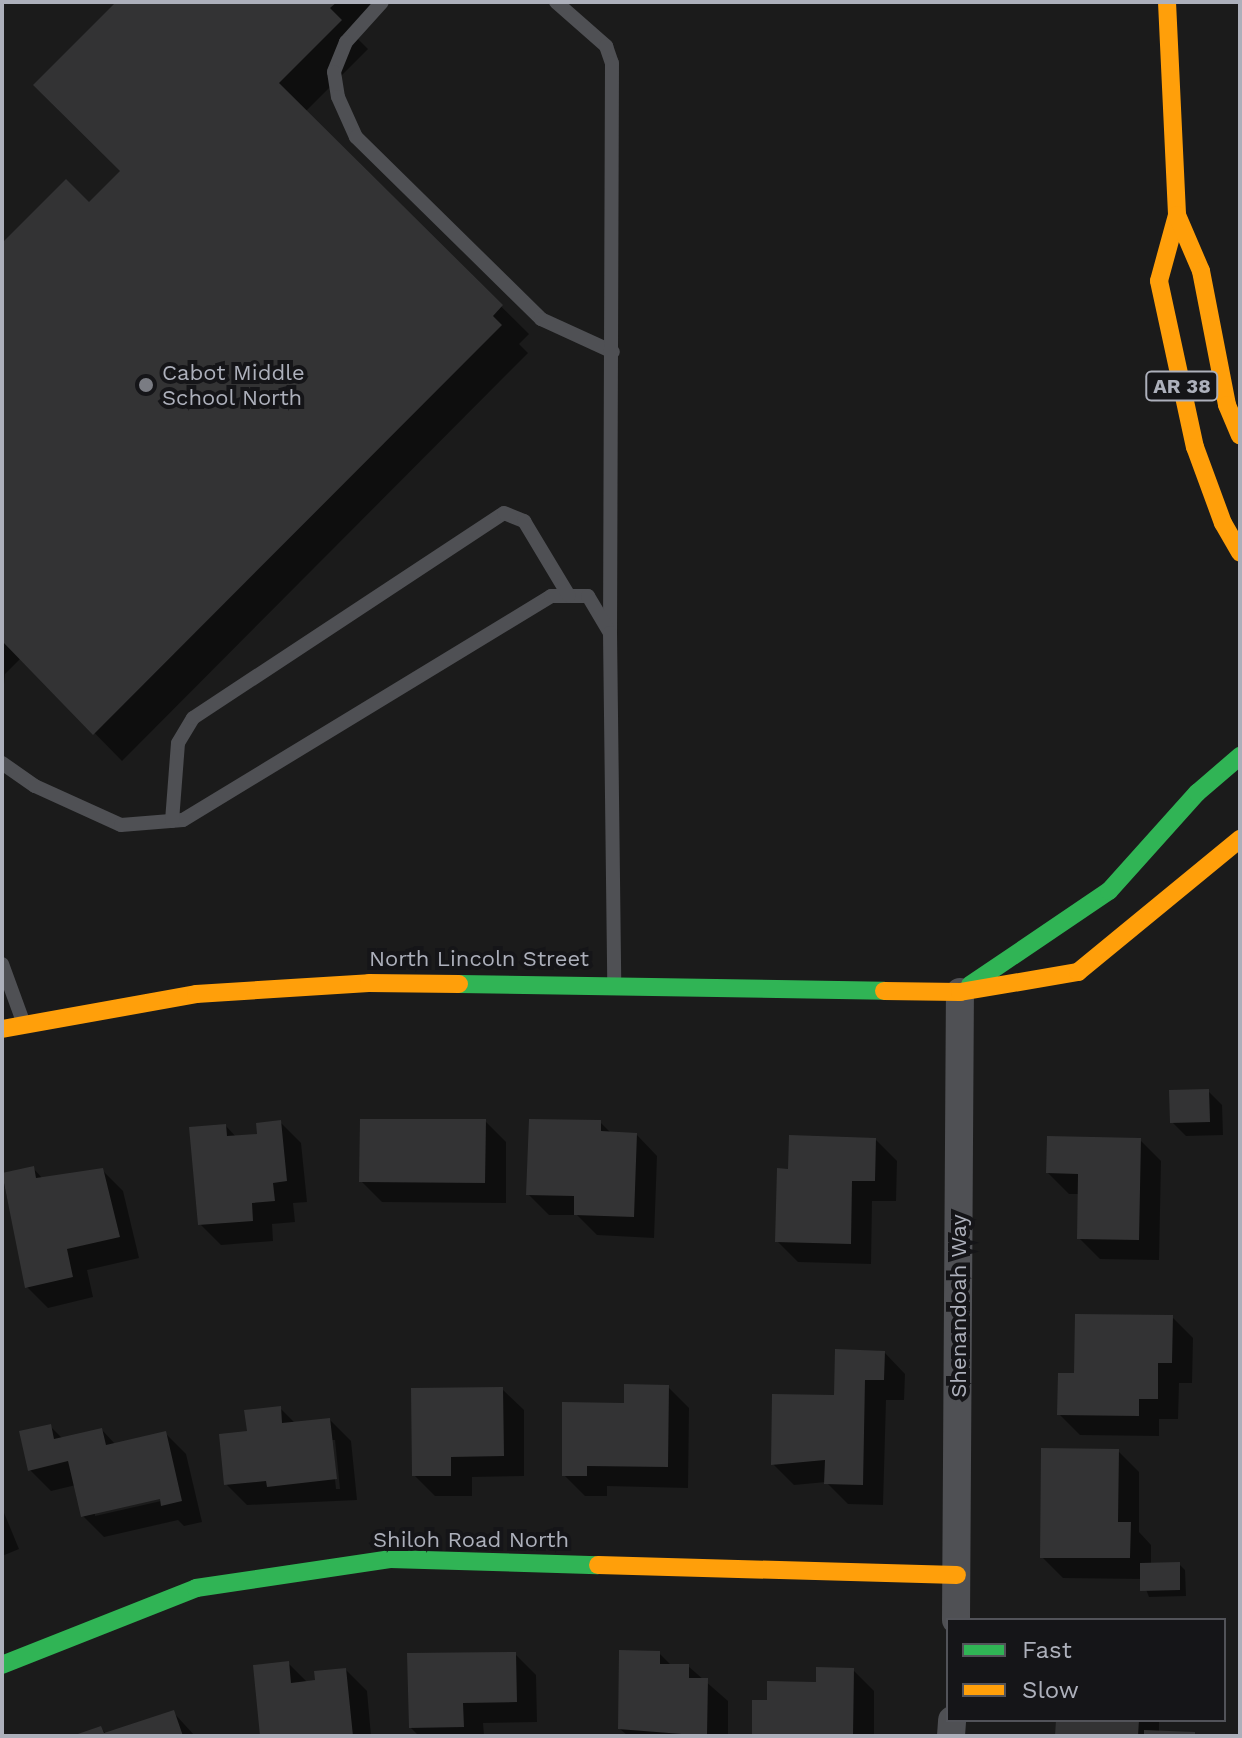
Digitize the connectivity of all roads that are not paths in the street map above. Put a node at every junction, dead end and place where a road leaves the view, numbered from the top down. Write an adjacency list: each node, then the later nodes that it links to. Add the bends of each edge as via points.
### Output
1 (382, 2): 5 (lane, via 346,42 334,72 338,97 356,137 541,319)
2 (556, 2): 5 (lane, via 606,46 612,63)
3 (1167, 2): 4 (street, AR 38)
4 (1177, 215): 6 (street, AR 38, via 1201,271 1227,405); 7 (street, AR 38, via 1159,281 1195,447 1223,523)
5 (613, 352): 9 (lane)
6 (1240, 435)
7 (1240, 552)
8 (569, 596): 9 (lane, via 588,596); 12 (lane, via 551,596 183,820); 12 (lane, via 524,521 504,513 193,718 178,743)
9 (610, 633): 17 (lane)
10 (1240, 756): 18 (street, via 1197,793 1109,891)
11 (2, 763): 12 (lane, via 35,786 121,825)
12 (172, 821)
13 (1240, 839): 15 (street, North Lincoln Street)
14 (1240, 861): 15 (street, via 1224,874)
15 (1194, 877): 18 (street, North Lincoln Street, via 1078,972)
16 (2, 964): 19 (lane)
17 (614, 983): 18 (street, North Lincoln Street); 19 (street, North Lincoln Street, via 369,983 196,994)
18 (960, 992): 21 (street, Shenandoah Way)
19 (24, 1024): 20 (street, North Lincoln Street)
20 (2, 1029)
21 (957, 1575): 22 (street, Shenandoah Way); 23 (street, Shiloh Road North, via 390,1559 196,1588)
22 (956, 1618)
23 (2, 1665)

